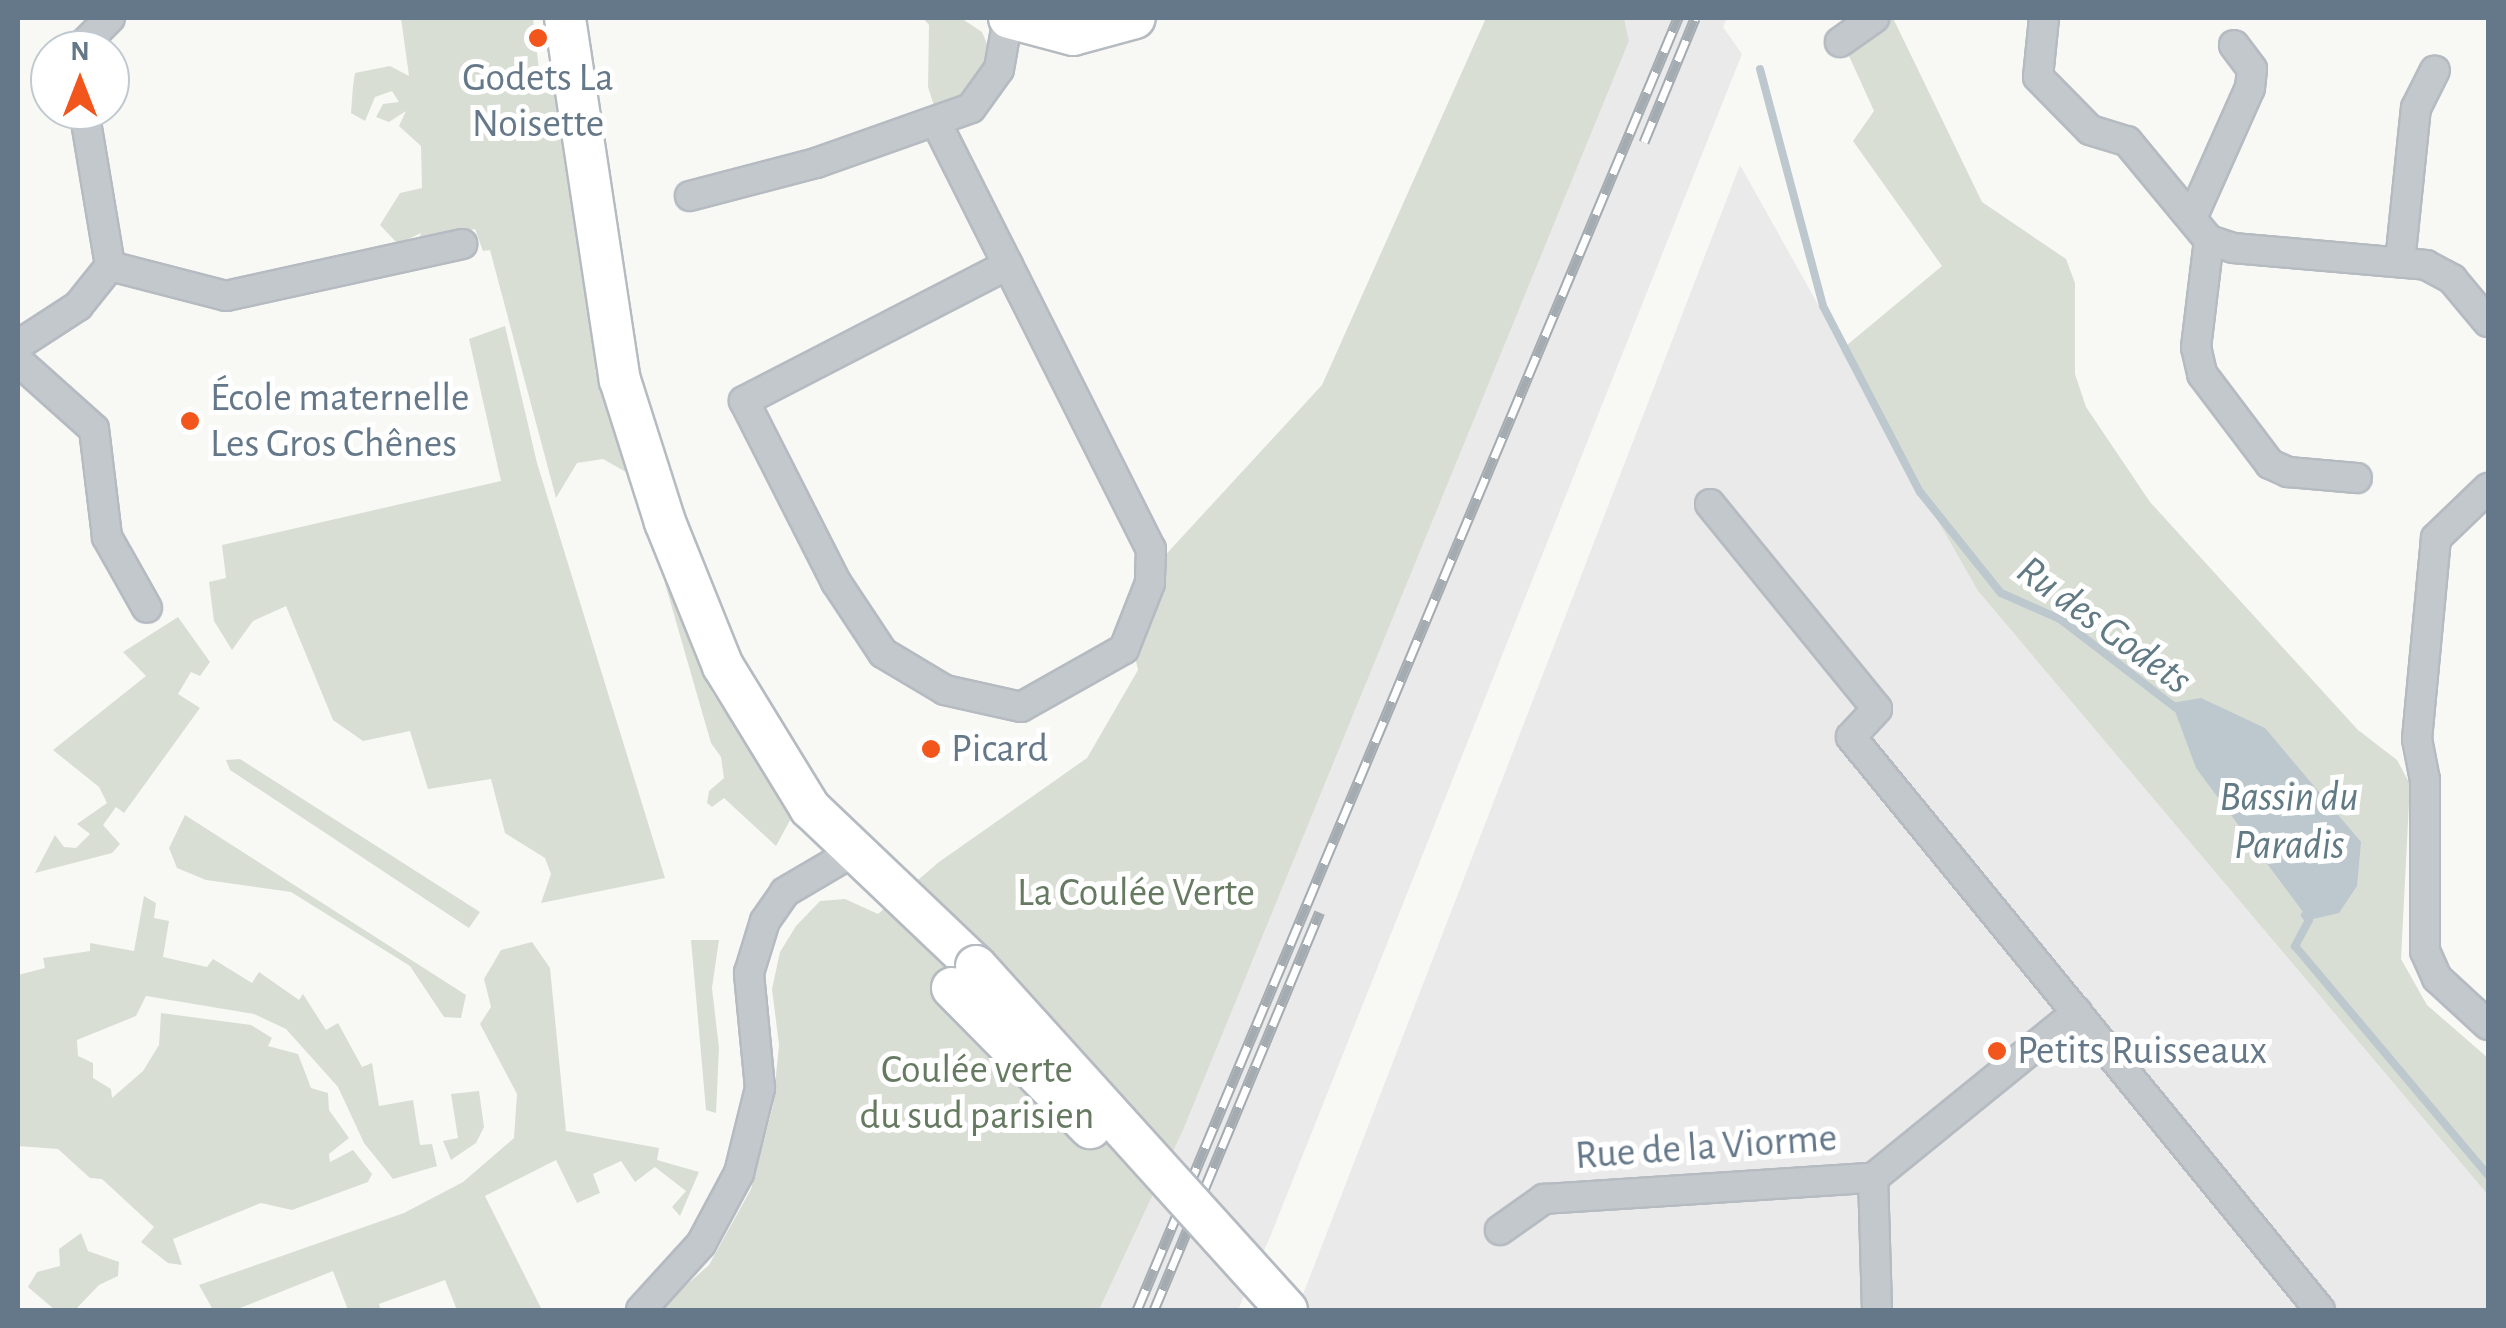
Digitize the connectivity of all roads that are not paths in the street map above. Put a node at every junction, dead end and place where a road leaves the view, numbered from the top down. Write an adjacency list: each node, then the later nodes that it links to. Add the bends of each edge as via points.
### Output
1 (565, 18): 24 (main road, via 620,380 665,522 704,608 763,689)
2 (1008, 18): 5 (main road, via 1045,30); 9 (street, via 989,90)
3 (1874, 18): 6 (street)
4 (2044, 18): 12 (street, via 2038,77 2090,130 2127,140)
5 (1117, 24)
6 (1840, 42)
7 (2234, 44): 12 (street, via 2252,68 2250,88)
8 (2434, 70): 14 (street, via 2416,108)
9 (937, 124): 11 (street); 15 (street)
10 (87, 130): 16 (street)
11 (690, 196)
12 (2200, 229): 14 (street, via 2233,248); 20 (street, via 2196,347 2202,374 2270,464 2288,472)
13 (462, 244): 16 (street, via 226,296)
14 (2400, 262): 17 (street, via 2452,279)
15 (1008, 265): 15 (street, via 1151,549 1150,583 1124,649 1021,707 945,690 883,652 836,582 744,401)
16 (110, 266): 18 (street, via 78,306)
17 (2488, 322)
18 (18, 345)
19 (18, 361): 23 (street, via 94,429 107,537)
20 (2357, 478)
21 (2488, 488): 27 (street, via 2436,538 2417,738 2425,780 2425,951 2437,978)
22 (1710, 504): 26 (street, via 1877,709 1850,737)
23 (147, 608)
24 (858, 850): 25 (main road); 30 (street, via 785,892 765,922 749,972 760,1088 739,1173 701,1244)
25 (964, 977): 31 (main road, bridge); 32 (main road, bridge)
26 (2078, 1012): 28 (street); 34 (street)
27 (2488, 1026)
28 (1874, 1178): 29 (street, Rue de la Viorme, via 1544,1199); 33 (street)
29 (1500, 1230)
30 (641, 1310)
31 (1262, 1310)
32 (1287, 1310)
33 (1878, 1310)
34 (2320, 1310)

